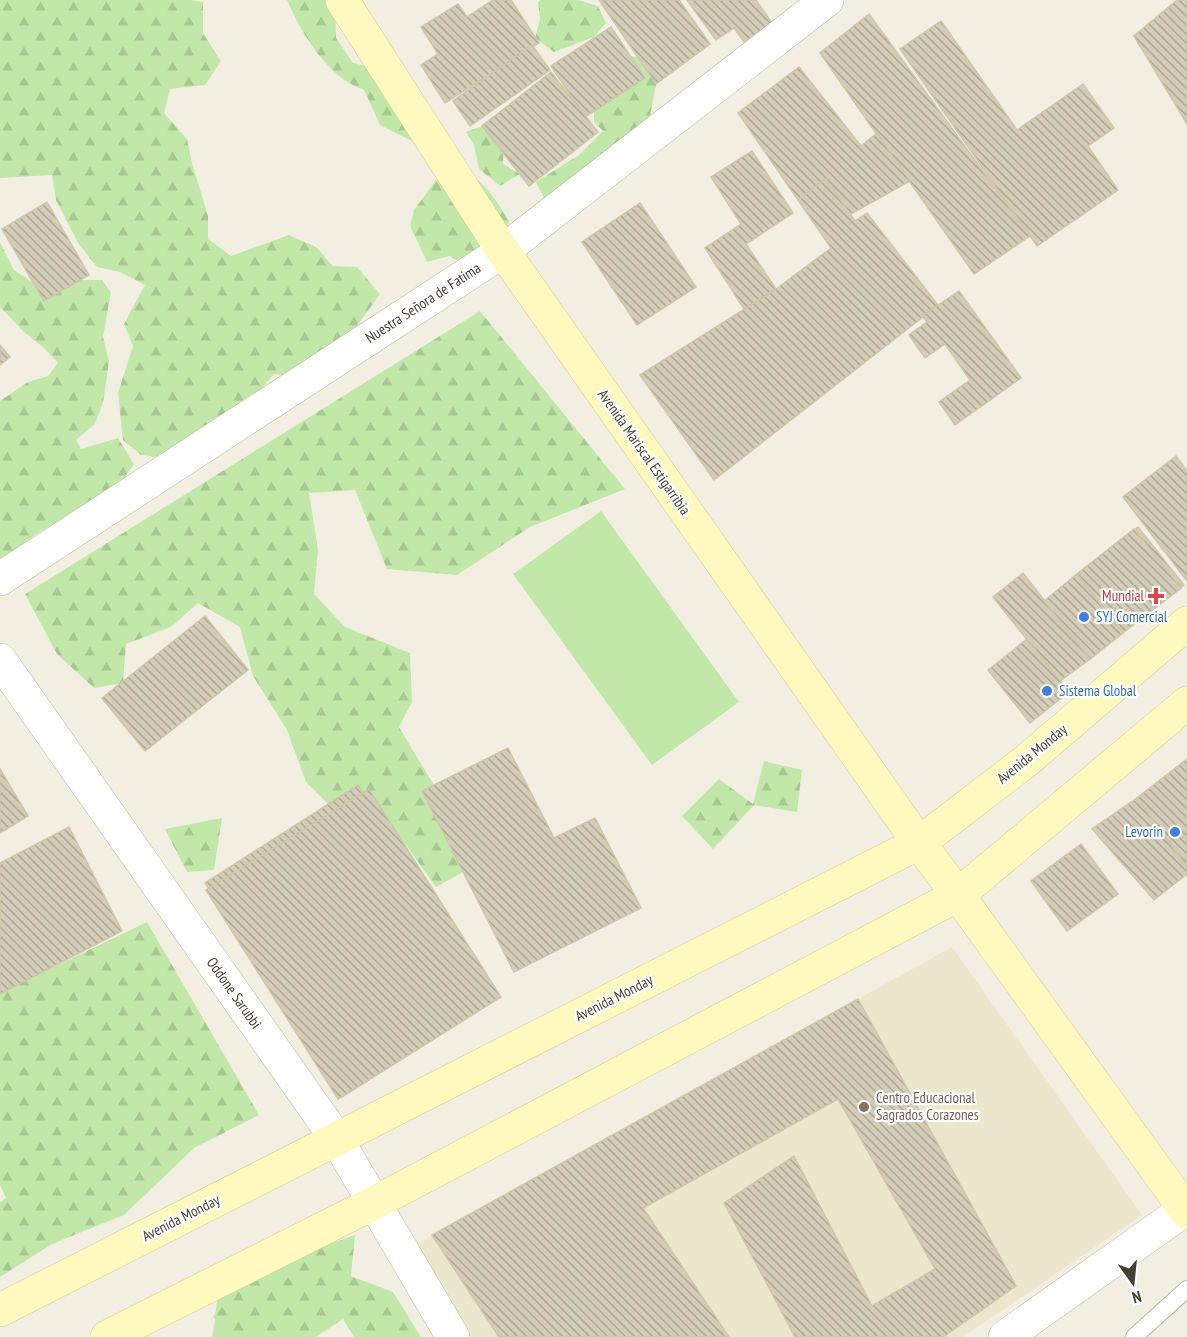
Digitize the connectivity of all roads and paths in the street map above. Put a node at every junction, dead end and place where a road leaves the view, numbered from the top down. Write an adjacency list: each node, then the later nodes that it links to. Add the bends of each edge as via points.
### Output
1 (342, 0): 3 (main road, Avenida Mariscal Estigarribia)
2 (827, 0): 3 (street, Nuestra Señora de Fatima)
3 (503, 251): 4 (street, Nuestra Señora de Fatima); 8 (main road, Avenida Mariscal Estigarribia)
4 (0, 579)
5 (1187, 623): 8 (main road, Avenida Monday, via 1026,761)
6 (0, 660): 10 (street, Oddone Sarubbi)
7 (1187, 703): 9 (main road)
8 (919, 843): 9 (main road, Avenida Mariscal Estigarribia); 10 (main road, Avenida Monday)
9 (958, 895): 11 (main road); 12 (main road, Avenida Mariscal Estigarribia)
10 (336, 1138): 11 (street, Oddone Sarubbi); 14 (main road, Avenida Monday)
11 (374, 1203): 15 (main road); 16 (street, Oddone Sarubbi)
12 (1186, 1210): 17 (street)
13 (1187, 1289): 18 (lane)
14 (0, 1310)
15 (107, 1337)
16 (453, 1337)
17 (1005, 1337)
18 (1134, 1337)

